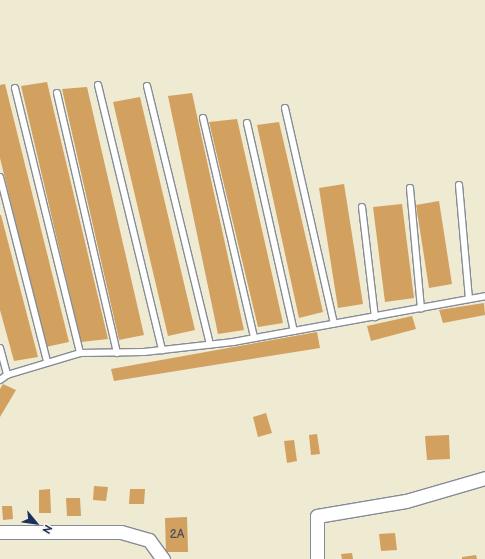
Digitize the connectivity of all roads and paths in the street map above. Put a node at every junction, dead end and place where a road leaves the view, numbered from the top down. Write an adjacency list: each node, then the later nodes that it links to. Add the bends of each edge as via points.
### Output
1 (98, 85): 21 (lane)
2 (147, 86): 19 (lane)
3 (15, 88): 23 (lane)
4 (57, 93): 22 (lane)
5 (285, 108): 16 (lane)
6 (203, 118): 18 (lane)
7 (247, 123): 17 (lane)
8 (0, 177): 24 (lane)
9 (459, 185): 13 (lane)
10 (410, 188): 14 (lane)
11 (362, 206): 15 (lane)
12 (485, 296): 13 (lane)
13 (469, 299): 14 (lane)
14 (421, 309): 15 (lane)
15 (375, 317): 16 (lane)
16 (334, 324): 17 (lane)
17 (294, 331): 18 (lane)
18 (254, 338): 19 (lane)
19 (210, 344): 21 (lane)
20 (0, 348): 25 (lane)
21 (162, 350): 22 (lane)
22 (117, 352): 23 (lane)
23 (80, 353): 24 (lane)
24 (47, 362): 25 (lane)
25 (7, 375): 26 (lane)
26 (0, 380)
27 (485, 478): 30 (street, via 406,501 317,516)
28 (0, 532): 29 (street, via 121,532 149,540)
29 (163, 559)
30 (317, 559)

